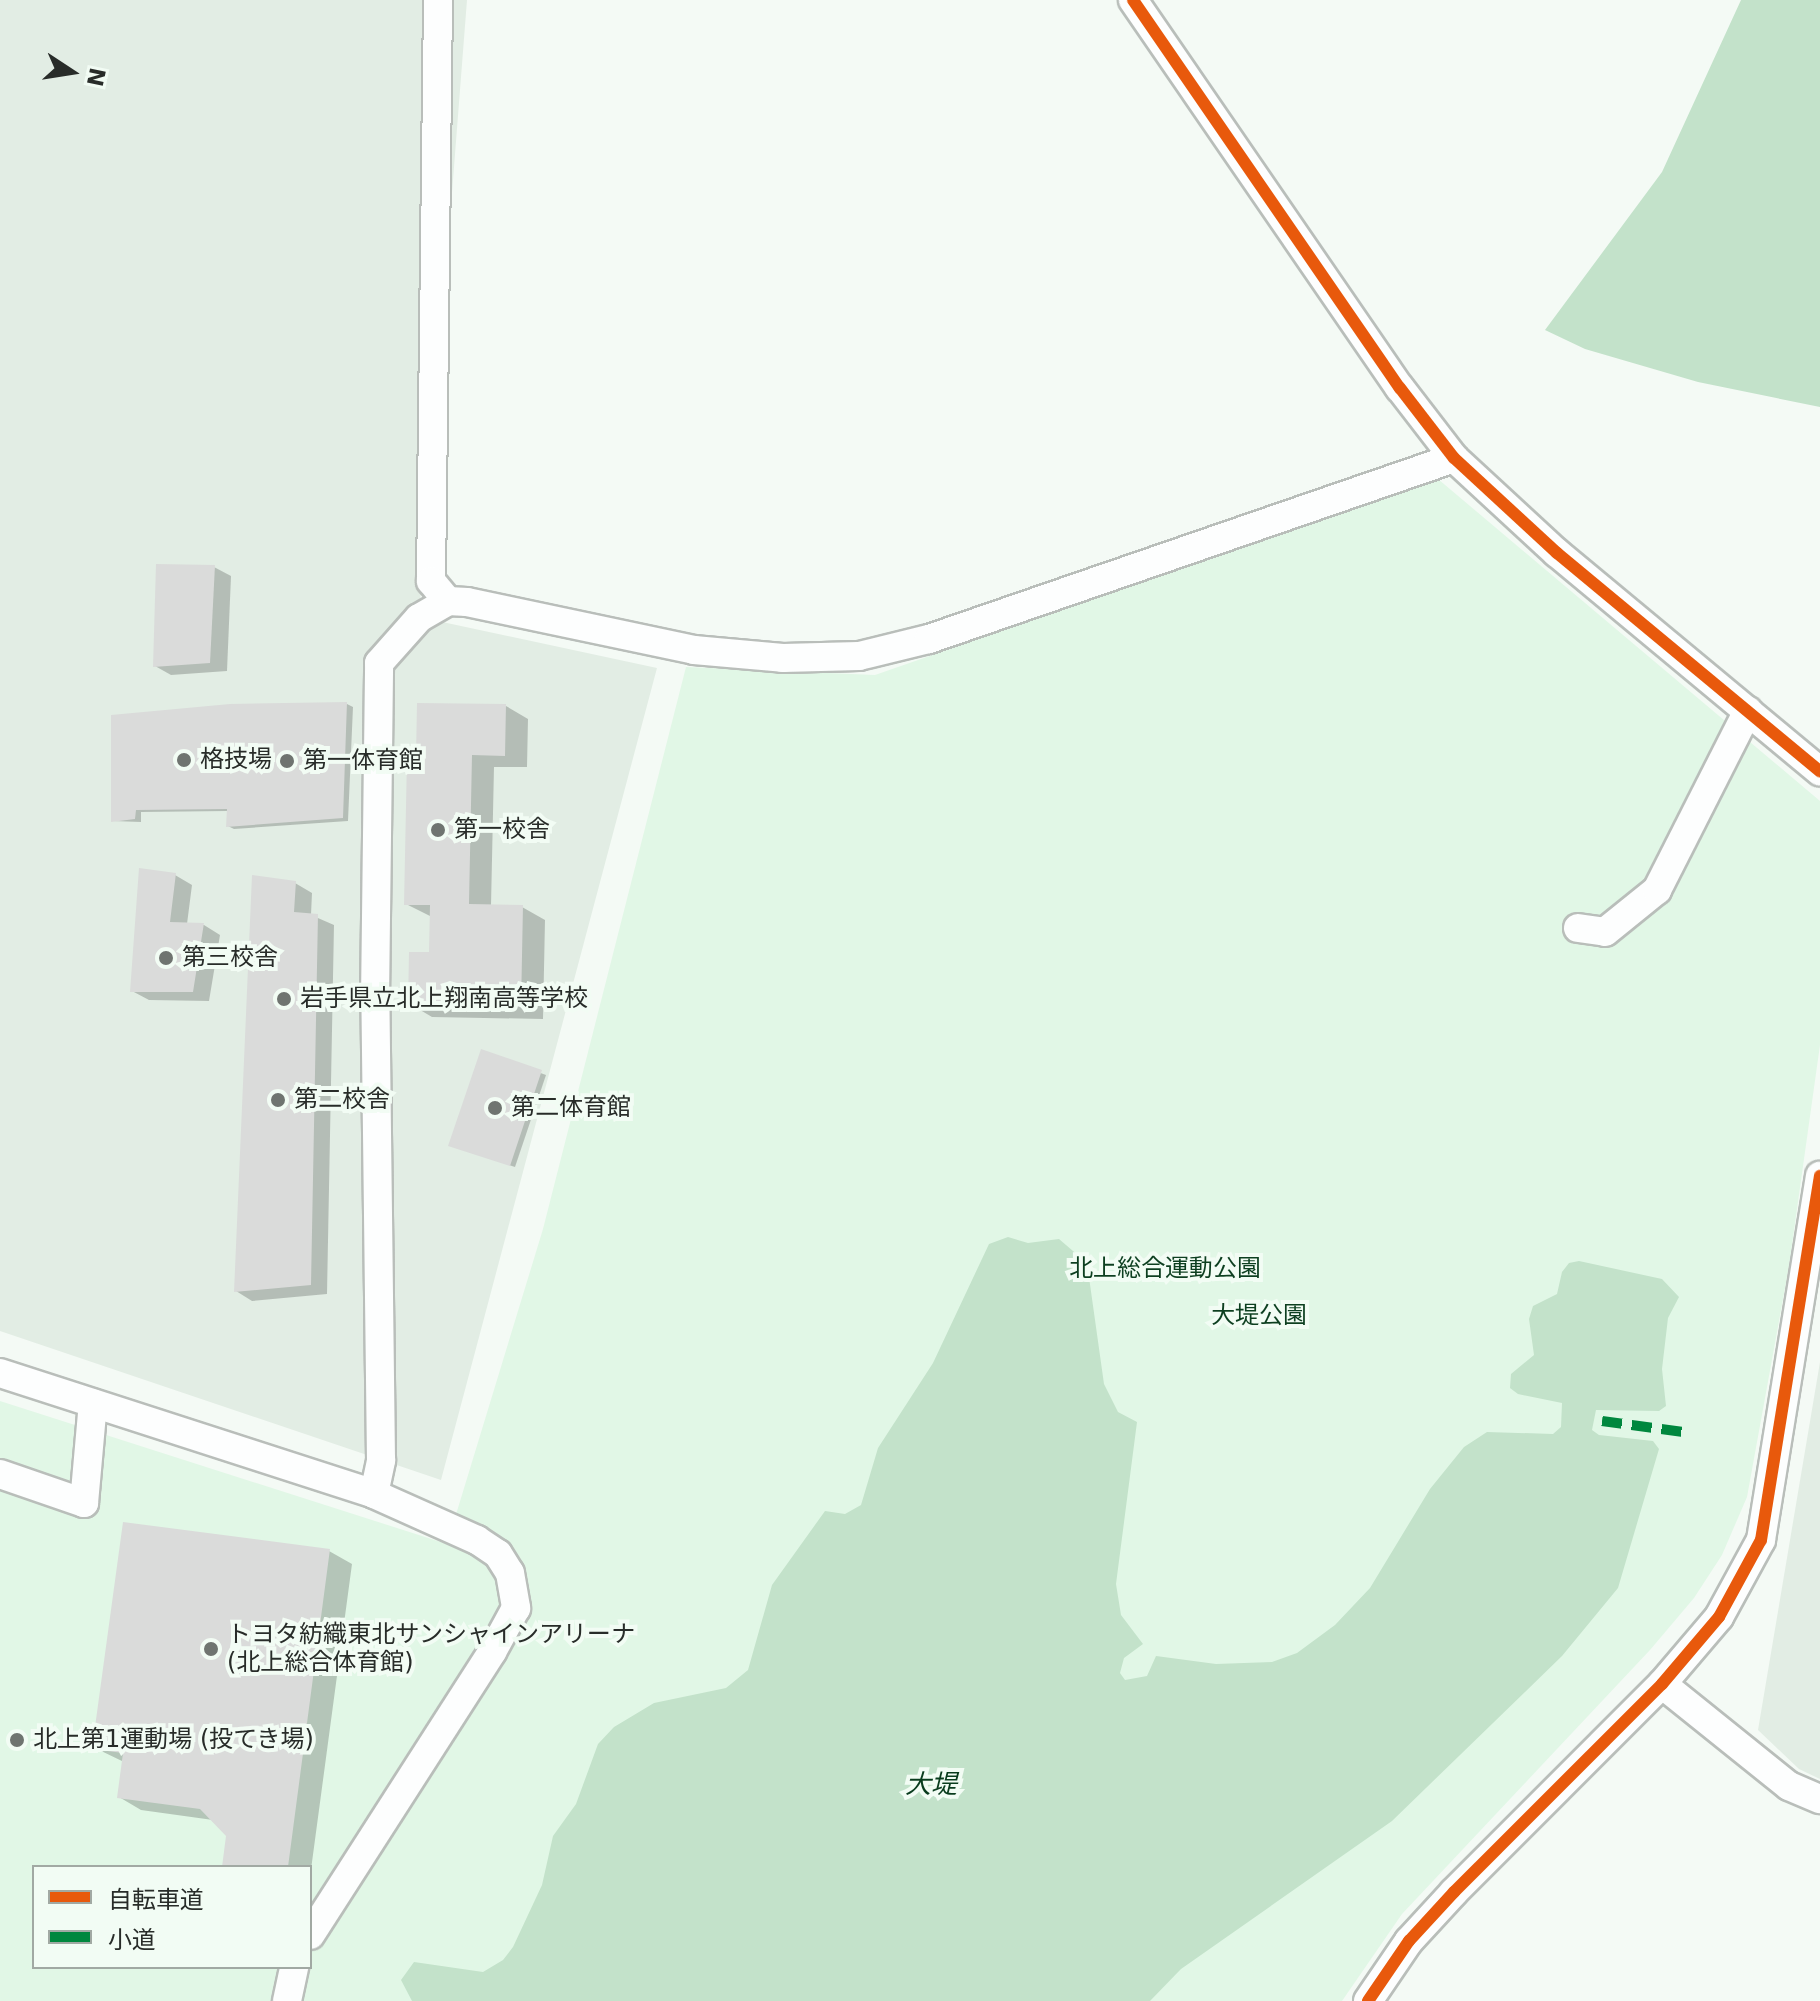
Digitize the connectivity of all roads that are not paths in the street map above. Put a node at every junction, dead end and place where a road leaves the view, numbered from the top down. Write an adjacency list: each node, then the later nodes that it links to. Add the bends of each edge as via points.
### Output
1 (438, 0): 4 (street, via 431,581)
2 (1133, 0): 3 (street, via 1400,388)
3 (1454, 458): 4 (street, via 929,639 859,656 783,658 694,650); 5 (street, via 1557,553)
4 (448, 601): 12 (street, via 419,618 379,663 375,1000 381,1460)
5 (1748, 711): 6 (street); 7 (street, via 1657,890 1605,932)
6 (1820, 771)
7 (1578, 928)
8 (1820, 1176): 13 (street, via 1761,1540 1719,1617)
9 (0, 1373): 10 (street)
10 (93, 1403): 11 (street, via 84,1503); 12 (street)
11 (0, 1474)
12 (374, 1494): 15 (street, via 498,1554 510,1573 516,1608)
13 (1662, 1684): 14 (street, via 1789,1786); 18 (street, via 1454,1892 1409,1941)
14 (1820, 1799)
15 (312, 1932)
16 (294, 1969): 17 (street)
17 (287, 2001)
18 (1368, 2001)

